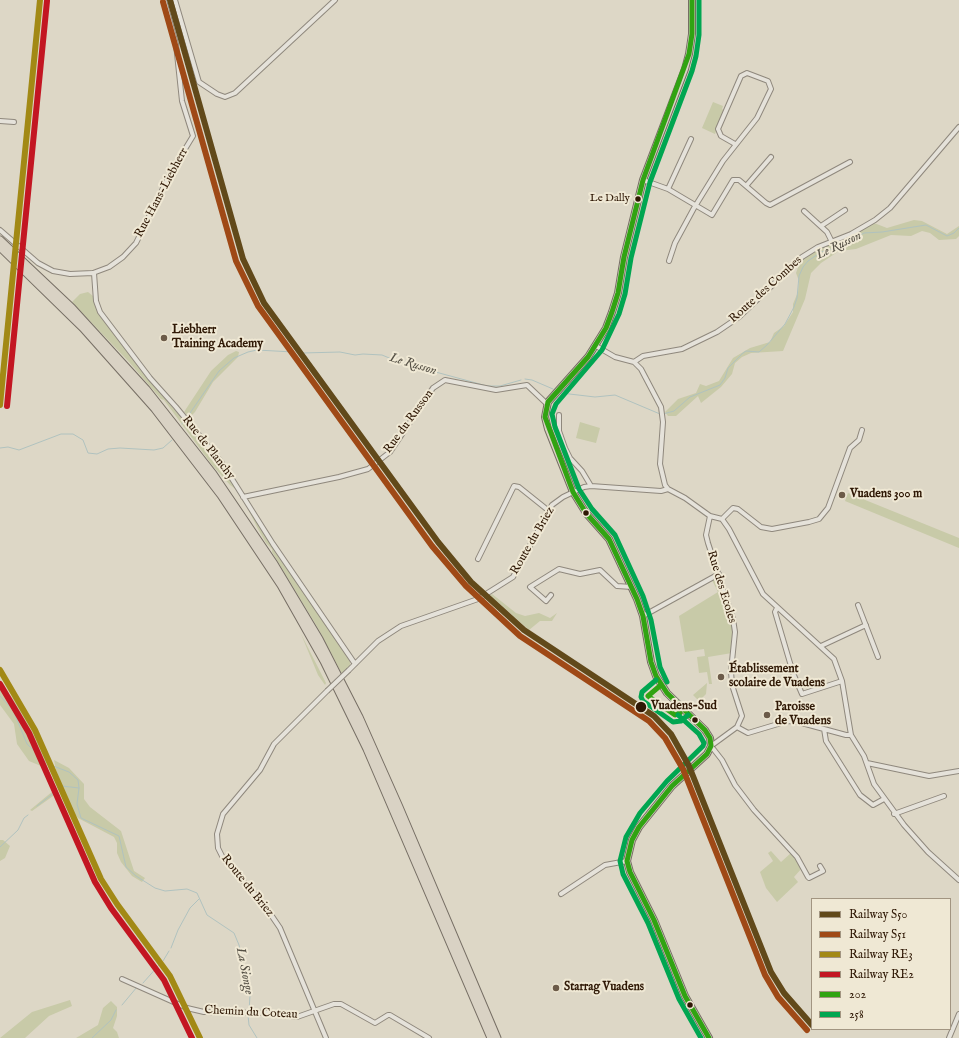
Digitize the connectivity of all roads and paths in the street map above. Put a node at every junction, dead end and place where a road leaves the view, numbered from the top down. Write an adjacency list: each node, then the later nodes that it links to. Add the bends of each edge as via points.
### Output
1 (164, 0): 24 (street, Rue Hans-Liebherr, via 176,47 182,101 193,137 171,172 136,243 117,262)
2 (175, 0): 3 (street, via 198,80 203,86 225,97 235,93)
3 (336, 0)
4 (692, 0): 12 (main road, via 692,34 686,64)
5 (0, 120): 6 (street)
6 (14, 122)
7 (959, 127): 21 (street, Route des Combes, via 888,210 860,229)
8 (691, 139): 14 (street)
9 (735, 144): 9 (street, via 757,118 771,88 768,81 747,74 741,76 718,129 721,136); 15 (street)
10 (771, 157): 13 (street)
11 (850, 162): 13 (street, via 772,205)
12 (643, 180): 14 (street); 25 (main road, via 614,307)
13 (746, 186): 15 (street, via 737,179 731,181 712,215)
14 (668, 189): 15 (street)
15 (696, 206): 23 (street, via 675,243)
16 (845, 210): 18 (street)
17 (804, 211): 18 (street)
18 (821, 226): 21 (street)
19 (0, 230): 24 (street, via 32,259 47,268 70,274)
20 (0, 240): 68 (highway, via 77,314 146,389 213,474 274,564 319,639 359,717)
21 (832, 242): 26 (street, Route des Combes, via 811,250 757,302 717,332 682,349 643,356)
22 (0, 247): 67 (highway, via 83,328 155,409 221,495 273,573 320,654 364,742)
23 (669, 261)
24 (94, 273): 33 (street, Rue de Planchy, via 96,301 100,312 150,378 222,462)
25 (596, 346): 26 (street, via 615,357); 27 (main road)
26 (634, 362): 31 (street, via 641,368 662,411 660,464 662,479)
27 (547, 404): 32 (main road, via 546,422); 33 (street, Rue du Russon, via 527,385 496,390 445,380 433,388 390,452 368,469)
28 (559, 414): 30 (street, via 559,430 565,448)
29 (862, 430): 36 (street, via 859,440 850,448 828,508 819,519 772,528 761,527 733,508)
30 (591, 486): 31 (street); 32 (street, Route du Briez)
31 (668, 490): 35 (street, via 685,498)
32 (573, 492): 34 (street, Route du Briez, via 558,500); 39 (main road, via 586,514 609,539)
33 (243, 498): 47 (street, Rue de Planchy)
34 (549, 511): 37 (street, via 519,487 514,486); 47 (street, Route du Briez, via 513,577 478,600 401,626 378,641)
35 (710, 516): 36 (street); 38 (street, Rue des Ecoles, via 706,535)
36 (722, 519): 42 (street, via 757,586)
37 (478, 559)
38 (719, 574): 43 (street); 49 (street, Rue des Ecoles, via 735,632 732,685 742,716)
39 (632, 587): 40 (street, via 617,586 600,570 580,574 559,570 530,587 546,601); 43 (main road)
40 (551, 596)
41 (858, 605): 44 (street)
42 (777, 608): 45 (street); 48 (street, via 793,673 802,694)
43 (643, 616): 52 (main road, via 651,662 657,678 672,699 705,730 710,738)
44 (866, 625): 45 (street); 46 (street)
45 (821, 646): 48 (street, via 837,663)
46 (878, 657)
47 (355, 664): 63 (street, Route du Briez, bridge, via 274,744 260,770 223,814 217,834 218,848 224,860 265,906 280,928)
48 (842, 681): 51 (street)
49 (737, 727): 50 (street, via 748,733 792,721); 52 (street)
50 (824, 729): 51 (street); 56 (street, via 826,741 860,795 873,805)
51 (851, 735): 53 (street)
52 (710, 746): 58 (main road, via 707,754 672,786 646,817 632,840); 59 (street, via 722,760 735,785 797,857 808,877 823,871)
53 (867, 763): 54 (street, via 929,776); 56 (street, via 874,784)
54 (959, 771)
55 (944, 796): 57 (street)
56 (884, 799): 57 (street)
57 (894, 814): 60 (street)
58 (627, 861): 61 (street, via 605,865); 69 (main road, via 685,996)
59 (820, 866)
60 (959, 880)
61 (561, 894)
62 (122, 979): 63 (street, Chemin du Coteau, via 192,1009 210,1013 274,1013 297,1017)
63 (314, 1012): 65 (street, Route du Briez); 66 (street, Chemin du Coteau, via 341,1004 375,1023 390,1015)
64 (959, 1014): 70 (street)
65 (326, 1038)
66 (429, 1038)
67 (490, 1038)
68 (497, 1038)
69 (709, 1038)
70 (949, 1038)

